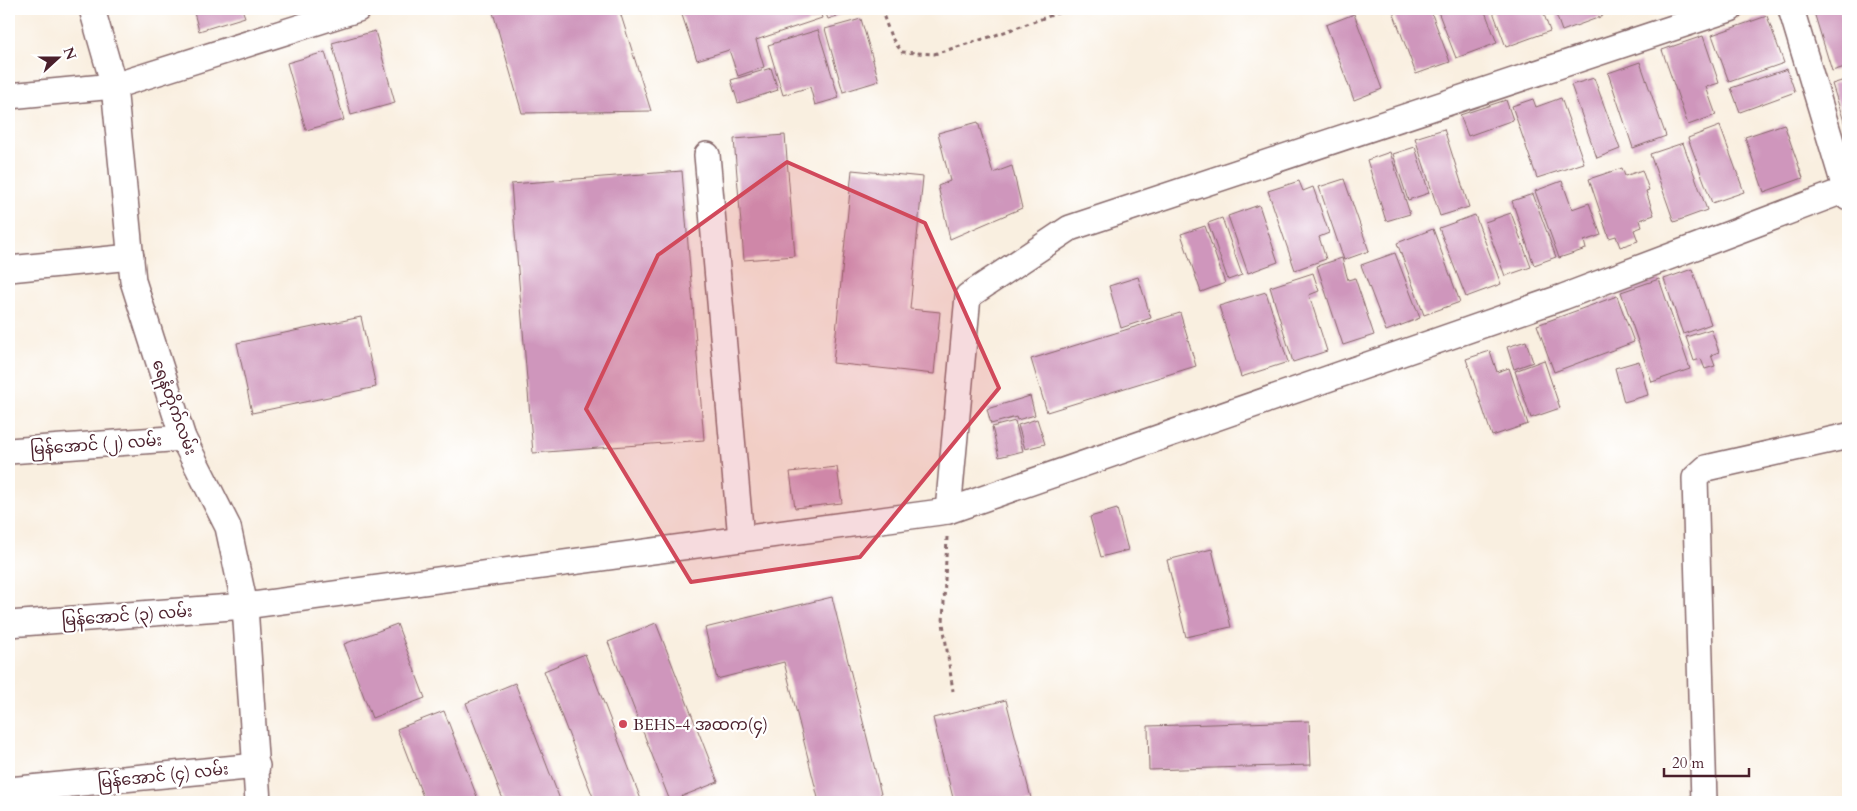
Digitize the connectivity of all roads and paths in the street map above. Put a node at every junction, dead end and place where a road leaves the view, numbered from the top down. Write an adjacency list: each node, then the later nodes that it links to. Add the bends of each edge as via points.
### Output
1 (92, 9): 7 (street, ရေနံတိုက်လမ်း)
2 (358, 9): 7 (street)
3 (881, 9): 4 (path, via 890,37 902,52 934,54)
4 (1069, 9)
5 (1730, 9): 16 (street, via 1070,228 968,296)
6 (1791, 9): 10 (street)
7 (114, 86): 8 (street); 11 (street, ရေနံတိုက်လမ်း)
8 (9, 96)
9 (707, 155): 17 (street)
10 (1847, 193): 16 (street, မြန်အောင် (၃) လမ်း, via 1563,297)
11 (131, 257): 12 (street); 14 (street, ရေနံတိုက်လမ်း, via 133,281)
12 (9, 269)
13 (1848, 436): 24 (street, via 1706,468 1694,478)
14 (183, 438): 15 (street, မြန်အောင် (၂) လမ်း); 18 (street, ရေနံတိုက်လမ်း, via 228,527)
15 (9, 451)
16 (948, 511): 17 (street, မြန်အောင် (၃) လမ်း); 20 (path, via 943,623)
17 (741, 539): 18 (street, မြန်အောင် (၃) လမ်း)
18 (245, 606): 19 (street, မြန်အောင် (၃) လမ်း); 21 (street, ရေနံတိုက်လမ်း)
19 (9, 624)
20 (953, 691)
21 (257, 766): 22 (street, မြန်အောင် (၄) လမ်း); 23 (street, ရေနံတိုက်လမ်း)
22 (9, 790)
23 (258, 802)
24 (1704, 802)

